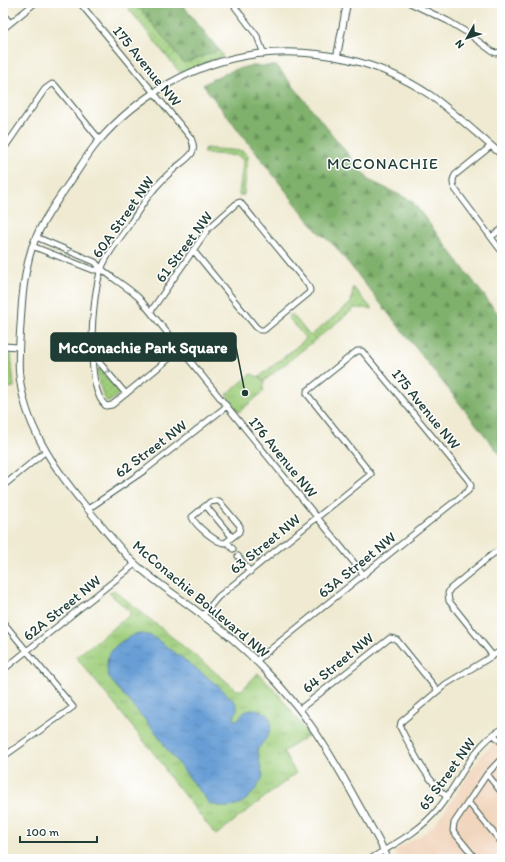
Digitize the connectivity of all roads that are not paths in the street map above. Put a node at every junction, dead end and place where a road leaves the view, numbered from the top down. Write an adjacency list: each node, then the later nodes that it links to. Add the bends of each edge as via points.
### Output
1 (35, 3): 8 (street)
2 (80, 3): 13 (street, 175 Avenue NW)
3 (232, 3): 11 (street, via 257,36)
4 (347, 3): 12 (street)
5 (410, 3): 6 (street)
6 (421, 5): 10 (street, via 493,52)
7 (3, 14): 8 (street)
8 (10, 23): 9 (street)
9 (3, 28)
10 (502, 51)
11 (264, 54): 12 (street, McConachie Boulevard NW, via 282,52); 13 (street, McConachie Boulevard NW, via 208,66 181,77)
12 (337, 56): 16 (street, McConachie Boulevard NW, via 388,73 420,89)
13 (153, 93): 14 (street, McConachie Boulevard NW, via 119,120); 15 (street, 175 Avenue NW, via 190,138)
14 (100, 140): 17 (street, via 55,85 49,85); 20 (street, McConachie Boulevard NW, via 50,210)
15 (193, 146): 25 (street, 60A Street NW, via 193,152 189,157 166,176 150,194)
16 (491, 146): 18 (street, McConachie Boulevard NW); 21 (street, via 452,179 455,189)
17 (3, 150)
18 (502, 155)
19 (502, 229): 21 (street)
20 (36, 237): 22 (street, McConachie Boulevard NW); 25 (street, 176 Avenue NW, one-way to 20, via 95,262)
21 (491, 237): 24 (street)
22 (32, 246): 25 (street, 176 Avenue NW, via 93,270); 28 (street, McConachie Boulevard NW, via 24,282)
23 (194, 250): 23 (street, 61 Street NW, via 260,330 264,330 309,293 308,285 240,202 215,222); 26 (street, 61 Street NW)
24 (502, 252)
25 (101, 270): 26 (street, 176 Avenue NW, via 131,290); 30 (street, 60A Street NW, via 96,290)
26 (151, 311): 29 (street, 176 Avenue NW)
27 (3, 346): 28 (street)
28 (19, 347): 34 (street, McConachie Boulevard NW, via 25,401)
29 (181, 349): 32 (street); 33 (street, 176 Avenue NW)
30 (91, 350): 32 (street, one-way to 30); 32 (street, 60A Street NW, via 96,385 103,403 106,406 112,405)
31 (333, 370): 36 (street, 175 Avenue NW, via 356,351 365,354 470,481); 39 (street, 63 Street NW, via 307,391 307,394 371,474)
32 (126, 394)
33 (227, 406): 38 (street, 62 Street NW, via 145,470); 39 (street, 176 Avenue NW)
34 (46, 451): 35 (street); 38 (street, McConachie Boulevard NW)
35 (3, 486)
36 (471, 486): 47 (street, 63A Street NW, via 466,493)
37 (206, 506): 40 (street); 40 (street, via 210,502 219,501 240,526 239,532); 41 (street, via 192,517 196,524 219,542)
38 (88, 509): 45 (street, McConachie Boulevard NW)
39 (317, 518): 46 (street, 63 Street NW); 47 (street, 176 Avenue NW)
40 (232, 537): 41 (street)
41 (227, 542): 42 (street)
42 (233, 549)
43 (500, 553): 52 (street, via 494,553 450,589 447,597)
44 (238, 556): 46 (street)
45 (135, 564): 48 (street, McConachie Boulevard NW); 51 (street, 62A Street NW)
46 (250, 572): 48 (street, 63 Street NW, via 218,597)
47 (364, 575): 53 (street, 63A Street NW)
48 (203, 615): 53 (street, McConachie Boulevard NW)
49 (3, 622): 51 (street)
50 (502, 650): 52 (street)
51 (27, 651): 54 (street, 62A Street NW); 60 (street, via 73,707)
52 (493, 656): 55 (street)
53 (256, 661): 56 (street, McConachie Boulevard NW)
54 (3, 670)
55 (438, 691): 56 (street, 64 Street NW, via 397,640 392,638 387,639); 64 (street, via 402,720 400,725 424,772)
56 (300, 709): 67 (street, McConachie Boulevard NW, via 324,744)
57 (502, 729): 58 (street, 65 Street NW)
58 (493, 734): 59 (street); 64 (street, 65 Street NW, via 480,748)
59 (502, 743)
60 (3, 757)
61 (502, 758): 62 (street)
62 (487, 774): 63 (street); 65 (street)
63 (502, 793)
64 (447, 797): 67 (street, 65 Street NW, via 428,821)
65 (468, 802): 66 (street); 69 (street, via 454,823 453,831)
66 (502, 843)
67 (387, 856): 68 (street, 65 Street NW)
68 (370, 859)
69 (476, 859)

